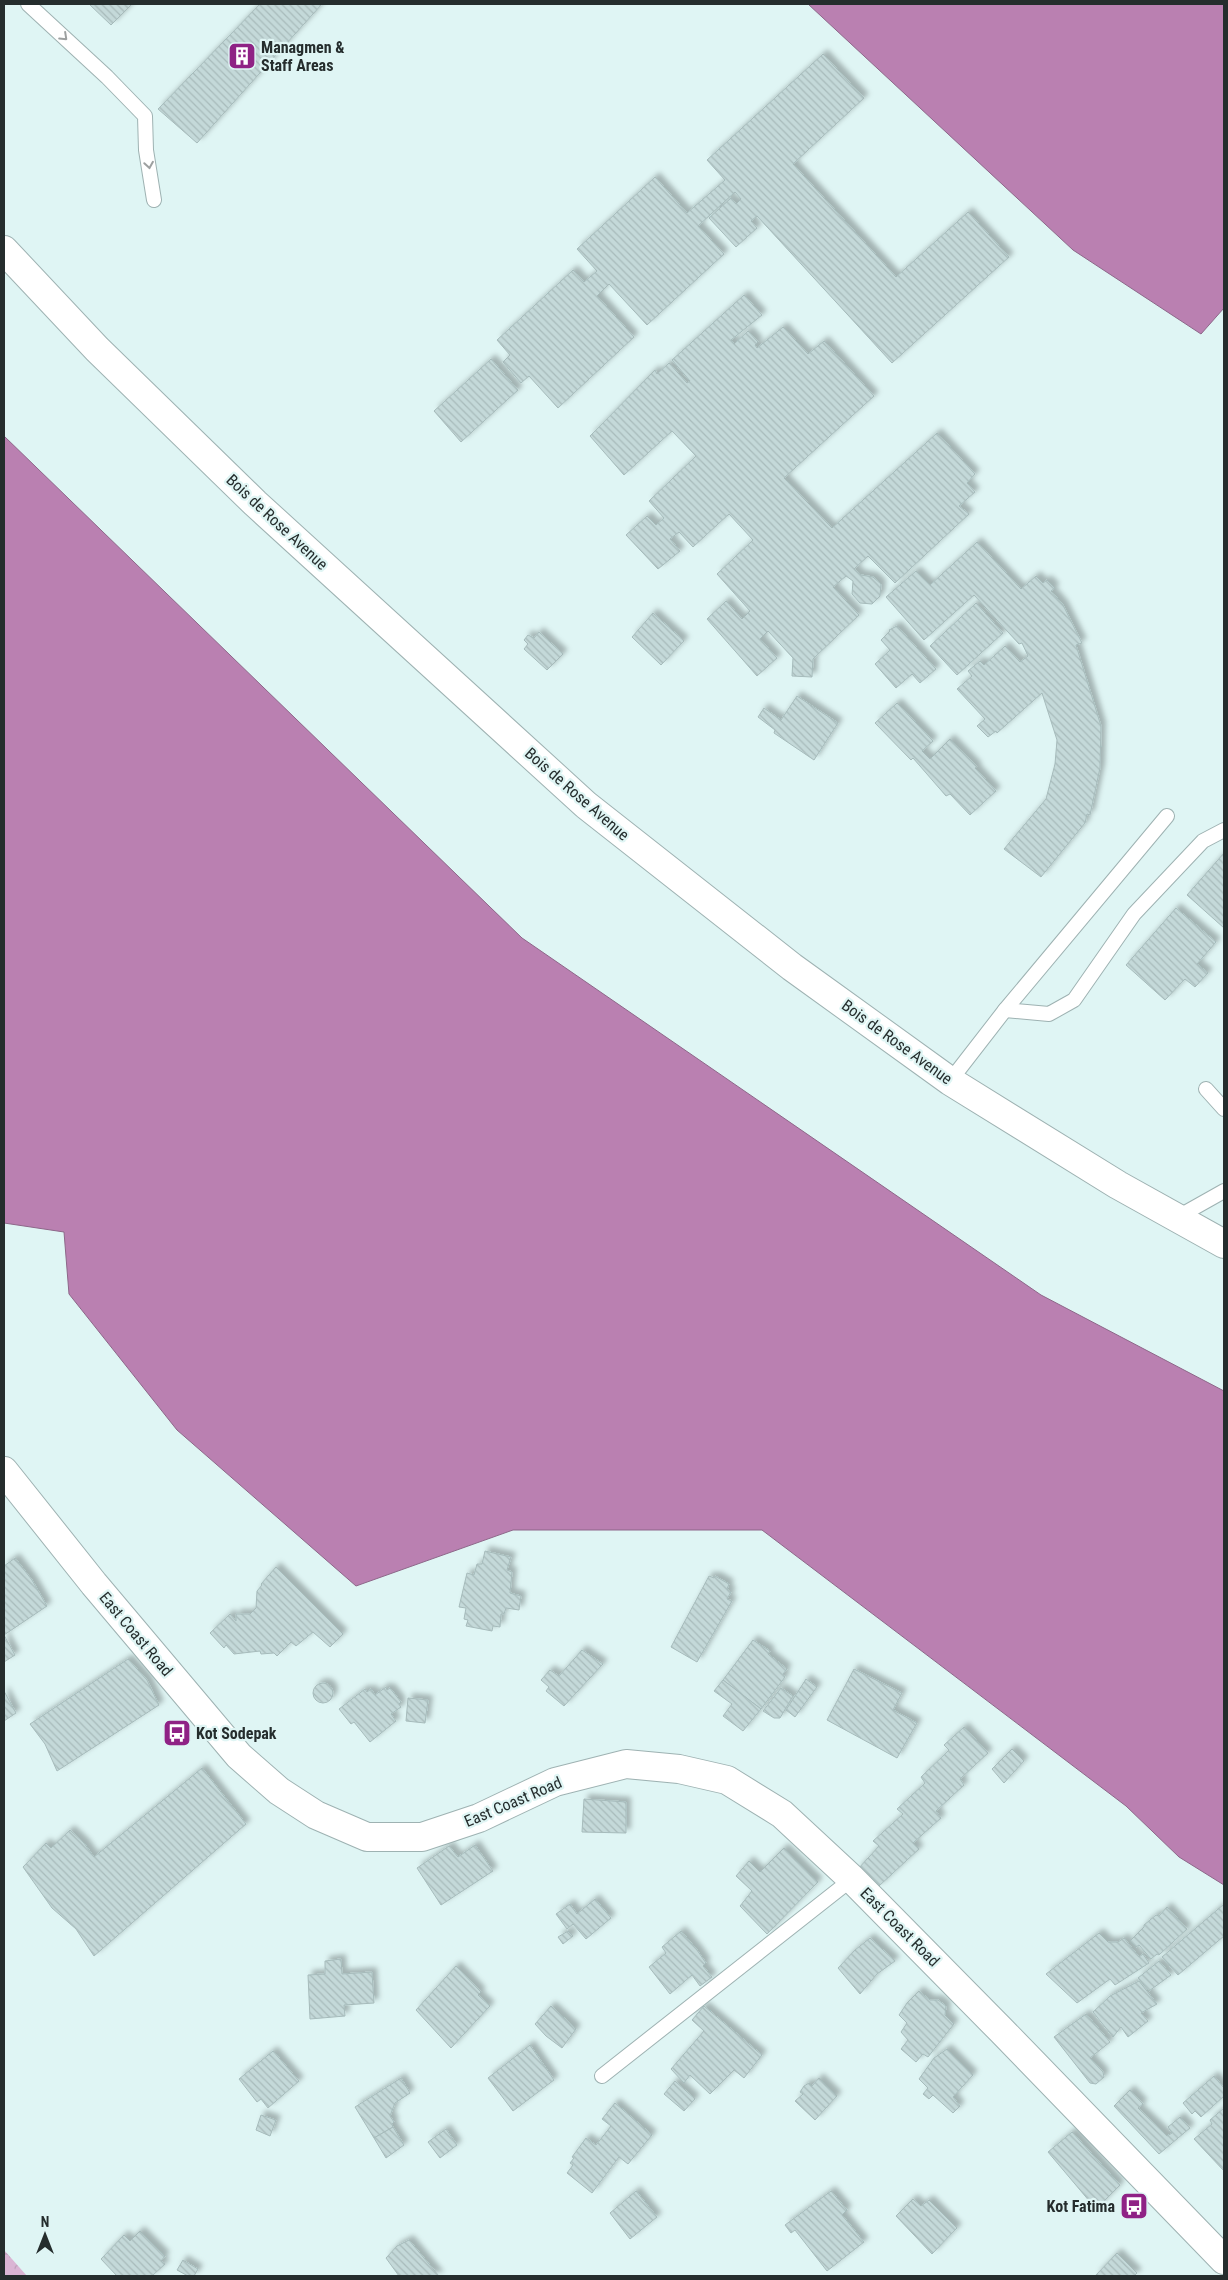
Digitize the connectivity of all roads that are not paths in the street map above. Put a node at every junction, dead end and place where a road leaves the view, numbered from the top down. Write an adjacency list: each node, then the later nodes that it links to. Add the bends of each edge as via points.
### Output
1 (28, 4): 2 (lane, one-way to 2, via 107,76 145,116 146,150)
2 (154, 200)
3 (4, 250): 7 (main road, Bois de Rose Avenue, via 97,349 255,503 586,805 792,967)
4 (1167, 816): 6 (lane)
5 (1224, 830): 6 (lane, via 1203,841 1134,914 1074,1000 1049,1014)
6 (1005, 1010): 7 (lane)
7 (950, 1080): 11 (main road, Bois de Rose Avenue)
8 (1206, 1089): 9 (lane)
9 (1224, 1109)
10 (1224, 1191): 11 (lane)
11 (1176, 1218): 12 (main road, Bois de Rose Avenue)
12 (1224, 1244)
13 (4, 1470): 14 (main road, East Coast Road, via 94,1584 239,1756 279,1791 316,1815 367,1838 422,1837 479,1818 555,1782 626,1764 679,1769 727,1780 782,1814)
14 (852, 1878): 15 (lane); 16 (main road, East Coast Road)
15 (602, 2076)
16 (1224, 2260)

